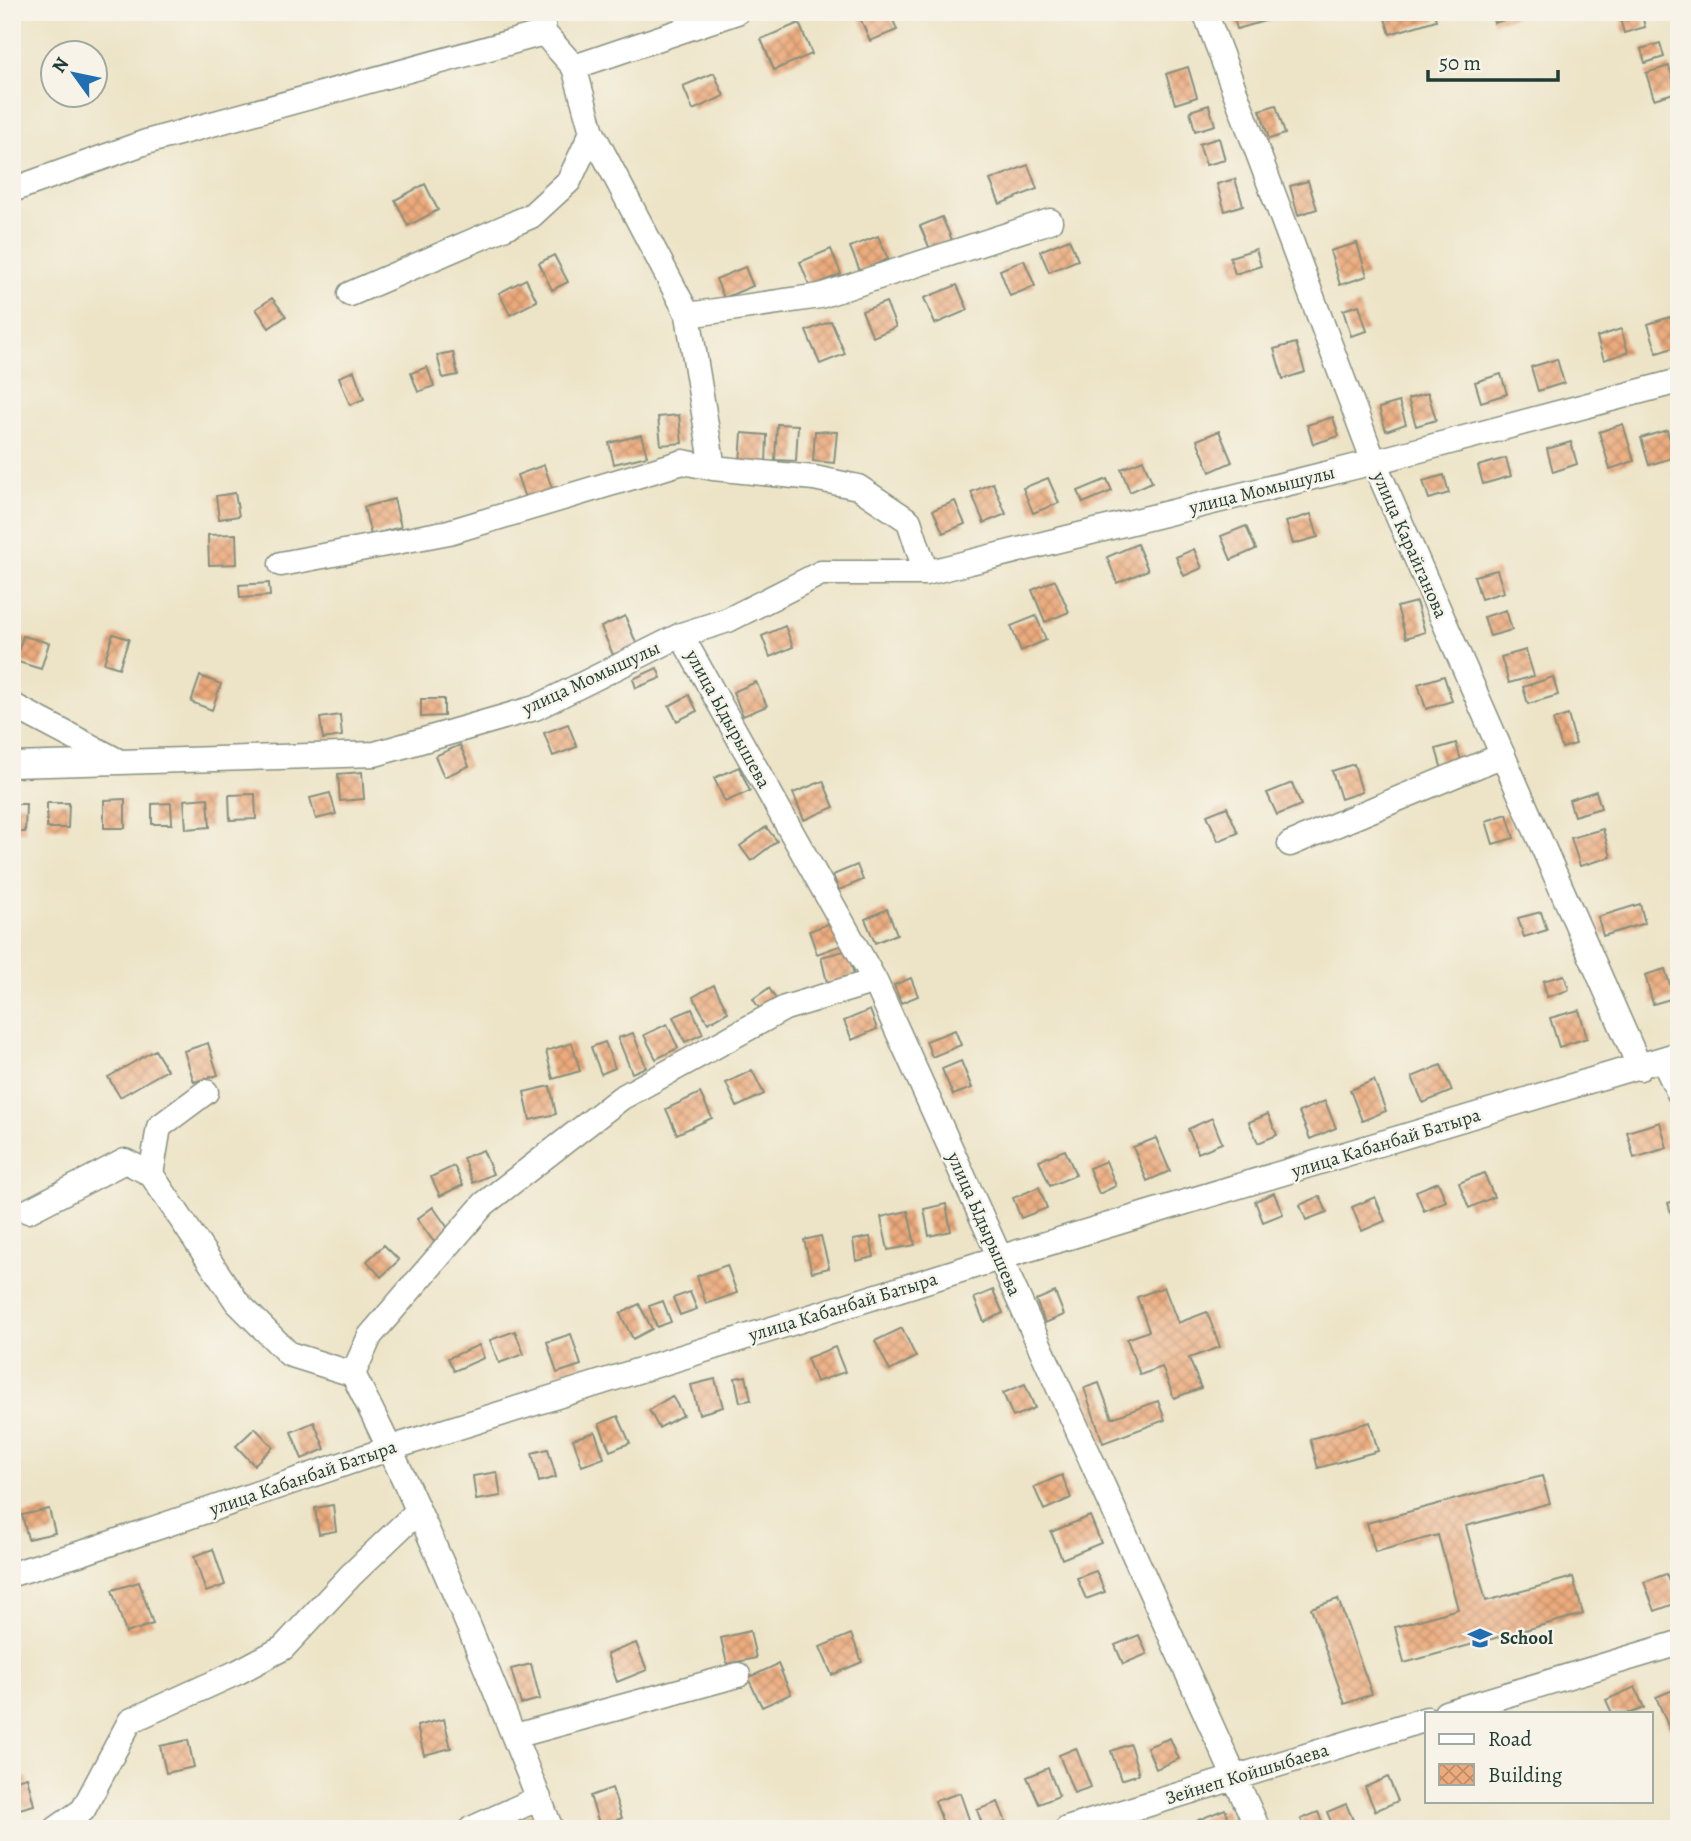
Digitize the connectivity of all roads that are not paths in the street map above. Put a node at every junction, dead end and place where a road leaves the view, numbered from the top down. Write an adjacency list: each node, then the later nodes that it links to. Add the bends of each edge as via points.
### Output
1 (737, 12): 4 (street)
2 (1205, 12): 11 (street, улица Карайганова)
3 (543, 22): 4 (street); 6 (street, via 146,142)
4 (574, 68): 5 (street)
5 (592, 132): 8 (street, via 569,181 531,216); 9 (street)
6 (12, 190)
7 (1050, 221): 9 (street, via 820,296)
8 (350, 294)
9 (688, 315): 12 (street)
10 (1679, 381): 11 (street, улица Момышулы)
11 (1374, 462): 14 (street, улица Момышулы); 17 (street, улица Карайганова)
12 (713, 468): 13 (street, via 683,462 449,532); 14 (street, via 858,487 909,521)
13 (281, 565)
14 (926, 573): 15 (street, улица Момышулы, via 821,573 728,620)
15 (681, 635): 18 (street, улица Момышулы, via 535,708 375,754); 21 (street, улица Ыдырышева)
16 (12, 705): 18 (street, улица Момышулы)
17 (1503, 755): 20 (street); 22 (street, улица Карайганова)
18 (120, 762): 19 (street, улица Момышулы)
19 (12, 765)
20 (1290, 844)
21 (875, 981): 27 (street, улица Ыдырышева); 28 (street, via 785,1009 621,1098 484,1204 370,1336)
22 (1661, 1061): 24 (street, улица Карайганова); 27 (street, улица Кабанбай Батыра)
23 (206, 1092): 25 (street, via 159,1126)
24 (1679, 1094)
25 (150, 1174): 26 (street, via 125,1161); 28 (street, via 237,1302 289,1354)
26 (28, 1211)
27 (999, 1258): 29 (street, улица Кабанбай Батыра); 37 (street, улица Ыдырышева)
28 (353, 1374): 29 (street)
29 (391, 1448): 30 (street); 31 (street, улица Кабанбай Батыра)
30 (418, 1511): 36 (street); 39 (street, via 283,1648 130,1721 83,1810)
31 (12, 1574)
32 (1679, 1643): 34 (street)
33 (738, 1675): 36 (street)
34 (1449, 1712)
35 (1425, 1720): 37 (street, Зейнеп Койшыбаева)
36 (515, 1736): 38 (street)
37 (1234, 1777): 42 (street, Зейнеп Койшыбаева); 43 (street, улица Ыдырышева)
38 (539, 1798): 40 (street); 41 (street)
39 (56, 1829)
40 (471, 1829)
41 (551, 1829)
42 (1067, 1829)
43 (1258, 1829)

